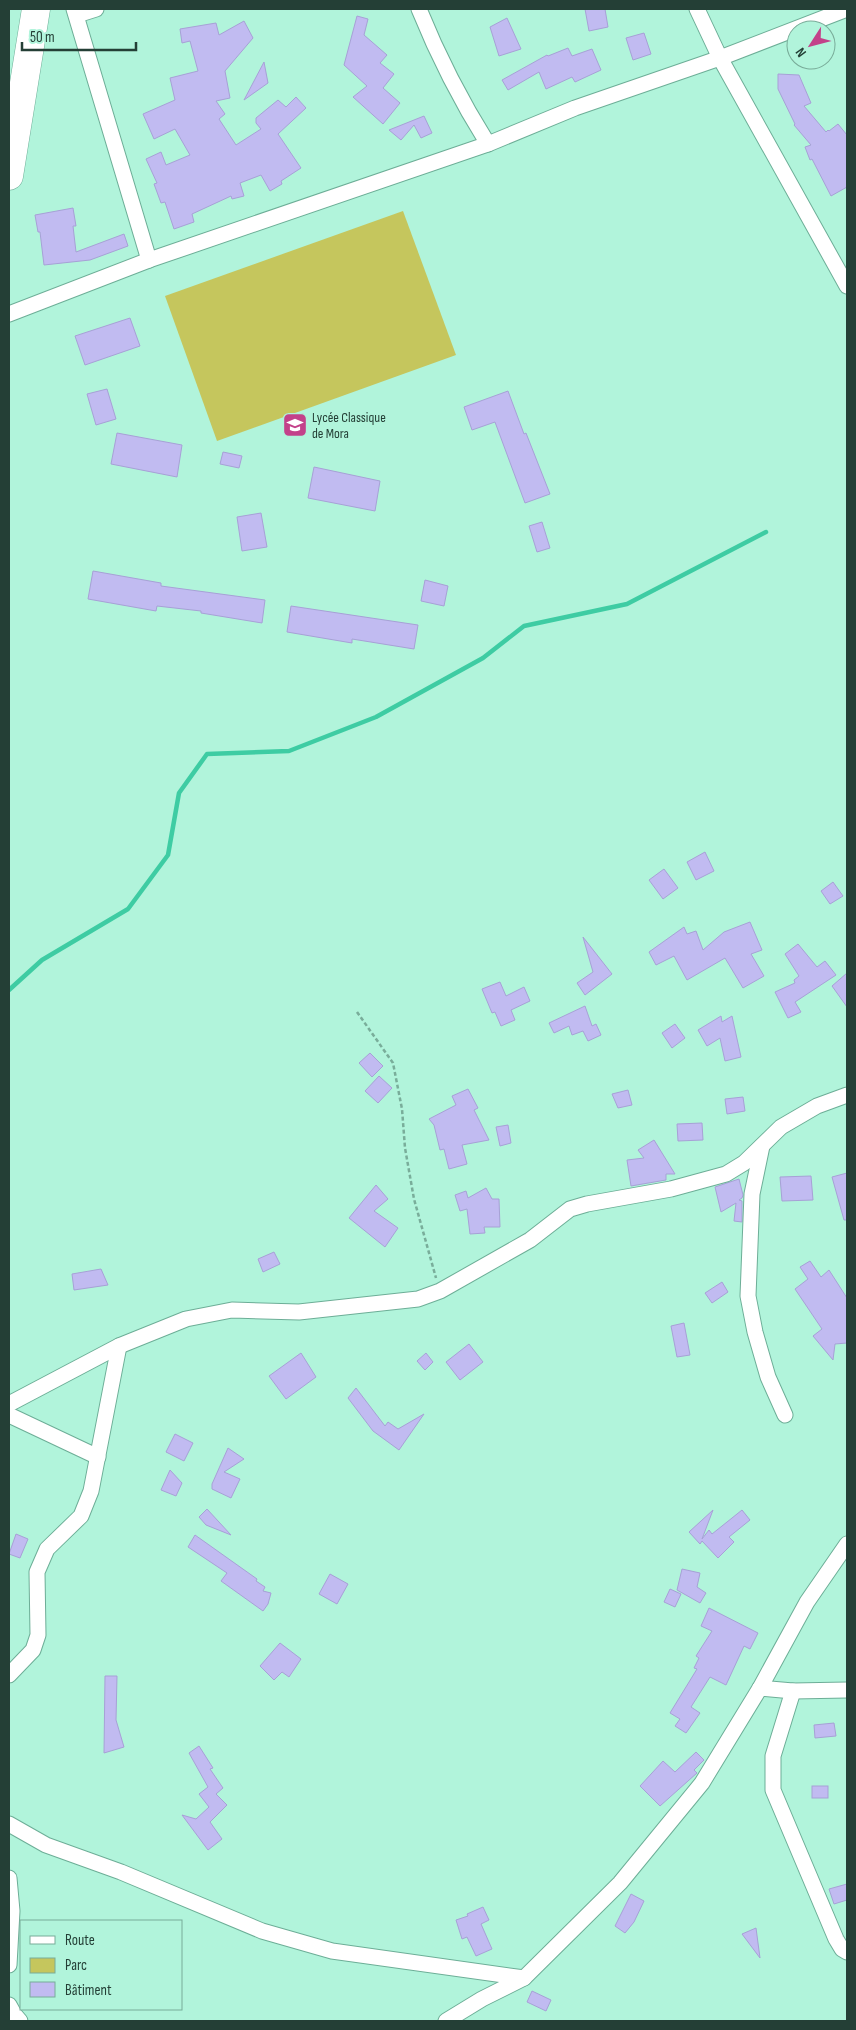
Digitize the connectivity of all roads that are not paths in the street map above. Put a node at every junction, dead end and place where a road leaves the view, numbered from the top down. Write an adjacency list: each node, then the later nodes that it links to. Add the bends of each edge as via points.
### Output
1 (36, 9): 9 (highway)
2 (96, 9): 6 (street)
3 (419, 9): 8 (street, via 432,42)
4 (698, 9): 7 (street)
5 (847, 9): 7 (street)
6 (76, 12): 10 (street)
7 (720, 58): 8 (street, via 574,108); 11 (street)
8 (488, 144): 10 (street)
9 (9, 176)
10 (149, 260): 12 (street)
11 (847, 286)
12 (9, 314)
13 (847, 1095): 14 (street, via 817,1106 781,1127)
14 (762, 1146): 15 (street, via 744,1163 709,1180 570,1208 530,1240 440,1291 418,1299 299,1312 232,1310 186,1319); 18 (street, via 752,1194 748,1296 768,1377)
15 (119, 1346): 16 (street); 19 (street)
16 (9, 1404)
17 (9, 1415): 19 (street)
18 (785, 1415)
19 (98, 1457): 21 (street, via 81,1516 47,1550 37,1572 38,1635 33,1650)
20 (847, 1544): 22 (street, via 807,1602)
21 (9, 1674)
22 (760, 1688): 24 (street); 29 (street, via 702,1783 620,1883)
23 (847, 1690): 24 (street)
24 (793, 1691): 27 (street, via 773,1756 773,1790 836,1939)
25 (9, 1824): 29 (street, via 46,1845 121,1872 262,1931 332,1951)
26 (9, 1878): 28 (street, via 12,1911)
27 (847, 1952)
28 (9, 1966)
29 (524, 1978): 32 (street)
30 (9, 2005): 31 (street)
31 (20, 2021)
32 (446, 2021)

